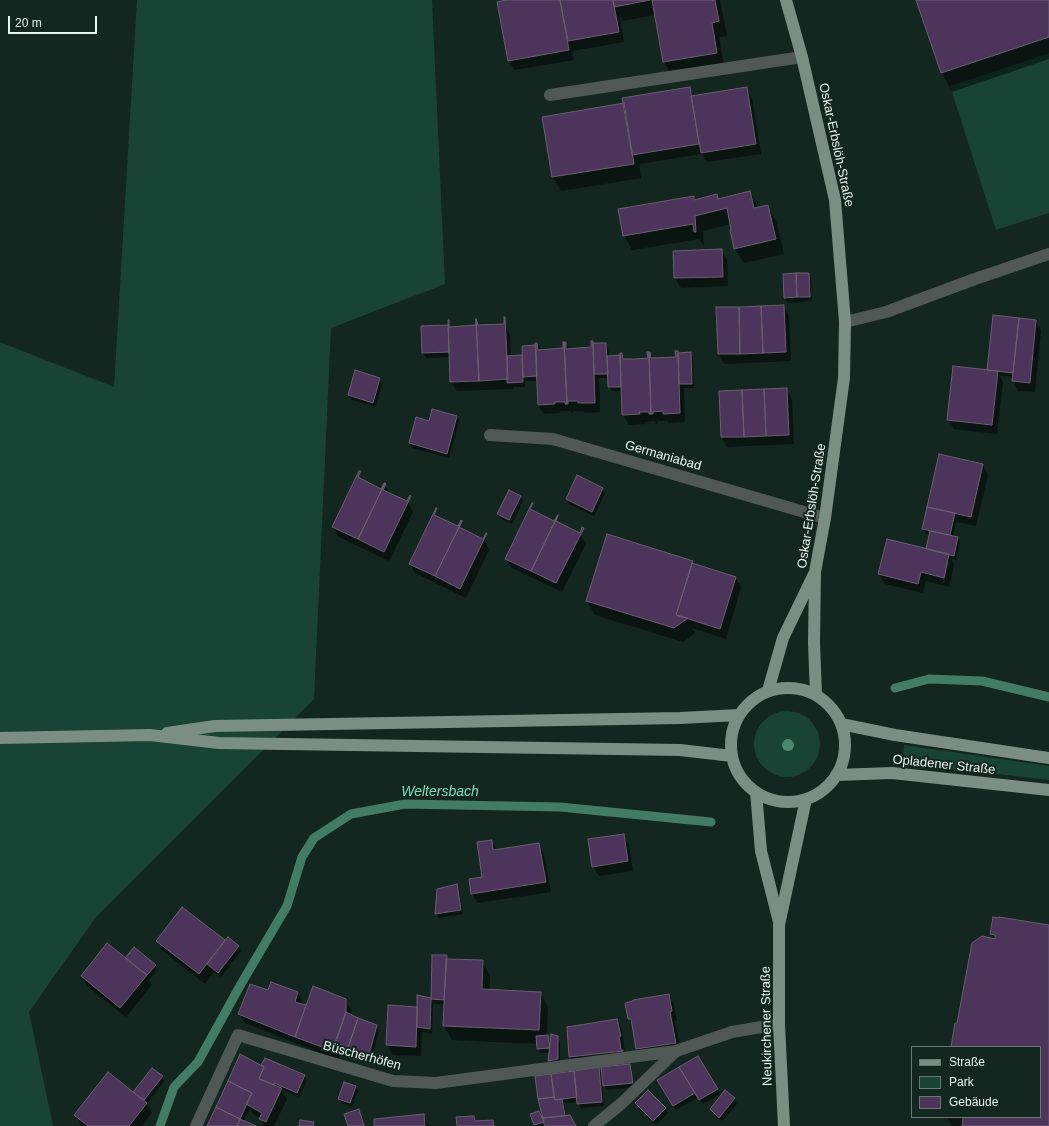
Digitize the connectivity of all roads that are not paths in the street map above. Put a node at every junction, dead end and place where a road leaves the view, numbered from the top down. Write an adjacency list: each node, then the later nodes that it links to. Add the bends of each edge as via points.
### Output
1 (786, 0): 2 (main road, Oskar-Erbslöh-Straße)
2 (802, 57): 3 (street); 5 (main road, Oskar-Erbslöh-Straße, via 835,200)
3 (550, 95)
4 (1049, 254): 5 (street, via 886,312)
5 (845, 322): 7 (main road, Oskar-Erbslöh-Straße, via 844,378)
6 (490, 435): 7 (street, Germaniabad, via 553,439)
7 (825, 518): 8 (main road, Oskar-Erbslöh-Straße)
8 (815, 572): 9 (main road, via 783,638); 10 (main road, Oskar-Erbslöh-Straße)
9 (768, 691): 10 (main road, via 784,688 801,689); 11 (main road, via 752,701)
10 (816, 695): 12 (main road, via 831,708)
11 (739, 716): 13 (main road, via 215,726); 15 (main road, via 731,742)
12 (841, 724): 16 (main road, Opladener Straße, via 895,735); 17 (main road, via 845,741 843,759)
13 (150, 735): 14 (main road); 15 (main road, via 219,743 680,750)
14 (0, 738)
15 (732, 756): 19 (main road, via 737,770)
16 (1049, 758)
17 (836, 775): 18 (main road, Opladener Straße, via 892,773); 20 (main road, via 823,789)
18 (1049, 790)
19 (756, 792): 20 (main road, via 772,799 789,802); 21 (main road, Neukirchener Straße, via 761,851)
20 (806, 799): 21 (main road, Neukirchener Straße)
21 (780, 925): 22 (main road, Neukirchener Straße)
22 (779, 1024): 23 (street, Büscherhöfen, via 732,1032); 26 (main road, Neukirchener Straße)
23 (676, 1051): 24 (street, Büscherhöfen, via 436,1084 393,1081 238,1035); 25 (street, Büscherhöfen)
24 (196, 1126)
25 (594, 1126)
26 (784, 1126)

